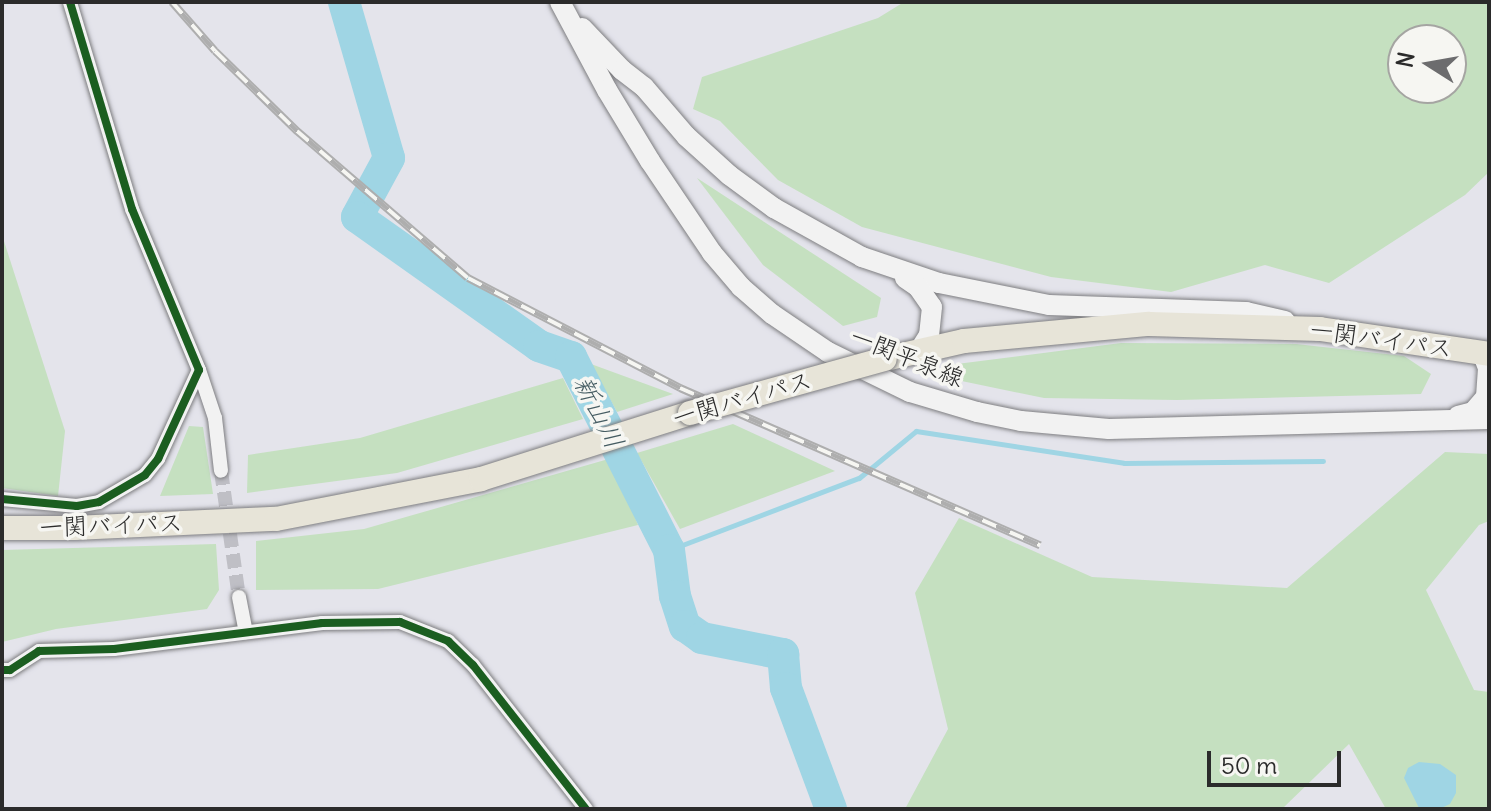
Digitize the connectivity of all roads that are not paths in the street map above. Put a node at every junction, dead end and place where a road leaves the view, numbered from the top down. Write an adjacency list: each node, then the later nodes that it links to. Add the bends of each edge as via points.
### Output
1 (70, 2): 7 (street, via 132,209)
2 (563, 6): 3 (main road, 一関平泉線, via 729,175 823,237); 8 (main road, 一関平泉線, via 657,172 741,287 828,352 910,392 1007,418 1096,428)
3 (891, 268): 4 (main road, 一関平泉線, via 1049,305 1246,312); 5 (main road, 一関平泉線, via 918,287 932,307 929,335)
4 (1320, 329): 5 (highway, 一関バイパス, via 1149,324 995,338); 6 (highway, 一関バイパス)
5 (919, 351): 12 (highway, 一関バイパス, bridge, via 690,413 481,479 276,519)
6 (1485, 353): 8 (main road, 一関平泉線, via 1486,397 1473,412)
7 (199, 370): 10 (street, via 215,418); 11 (street, via 158,459 145,475 99,502 77,506)
8 (1450, 418): 9 (main road, 一関平泉線)
9 (1489, 419)
10 (221, 471)
11 (2, 499)
12 (2, 528)
13 (239, 597): 14 (street)
14 (246, 632): 15 (street, via 114,649 39,651); 16 (street, via 322,623 400,622 448,641 500,697)
15 (2, 670)
16 (586, 809)

